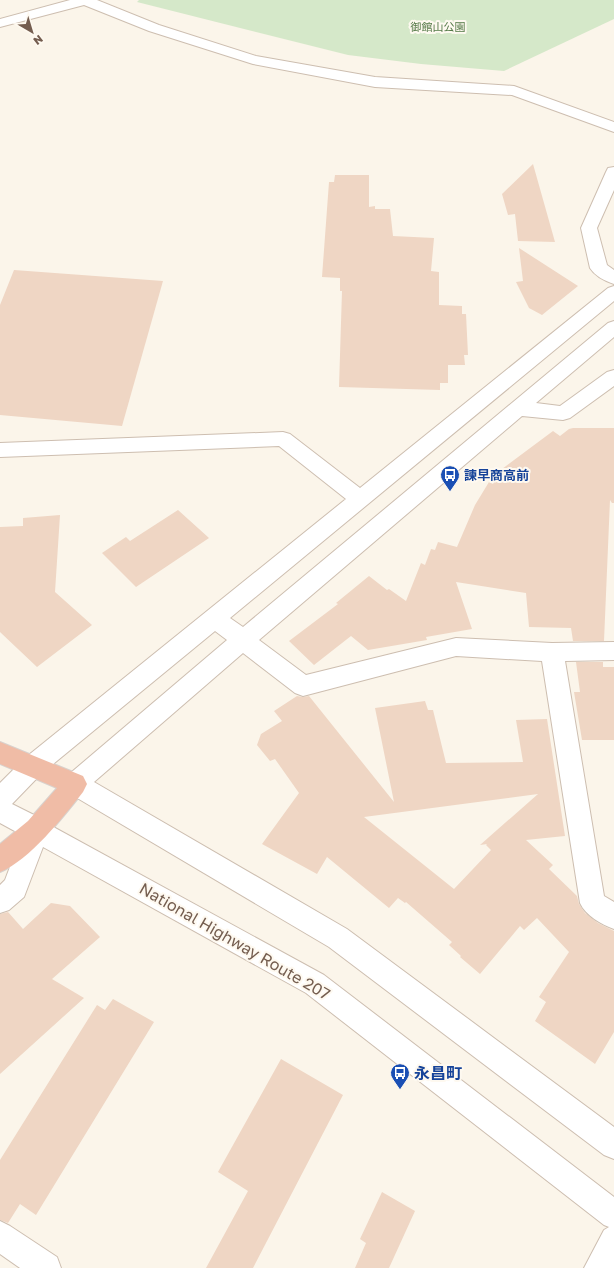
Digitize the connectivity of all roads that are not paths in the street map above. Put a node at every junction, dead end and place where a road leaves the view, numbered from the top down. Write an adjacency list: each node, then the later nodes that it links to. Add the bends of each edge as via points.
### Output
1 (85, 0): 2 (street); 3 (street, via 154,28 253,60 375,82 514,91)
2 (0, 23)
3 (614, 127)
4 (614, 172): 5 (street, via 589,228 599,268)
5 (614, 278)
6 (614, 292): 11 (street)
7 (614, 327): 9 (street)
8 (614, 377): 9 (street, via 563,412)
9 (517, 408): 13 (street)
10 (0, 450): 11 (street, via 283,438)
11 (360, 499): 12 (street)
12 (214, 618): 13 (street); 17 (street)
13 (243, 640): 15 (street, via 303,686 456,648); 18 (street)
14 (614, 651): 15 (street)
15 (552, 652): 24 (street, via 593,903)
16 (0, 753): 17 (highway)
17 (33, 766): 18 (highway); 19 (street)
18 (75, 784): 21 (highway); 25 (street, via 338,938)
19 (0, 800)
20 (0, 810): 21 (street, National Highway Route 207)
21 (36, 829): 22 (highway); 23 (street, via 15,888); 26 (street, National Highway Route 207, via 315,984)
22 (0, 860)
23 (0, 901)
24 (614, 917)
25 (614, 1145)
26 (614, 1215)
27 (0, 1236): 29 (street)
28 (614, 1240): 30 (street)
29 (46, 1268)
30 (599, 1268)

